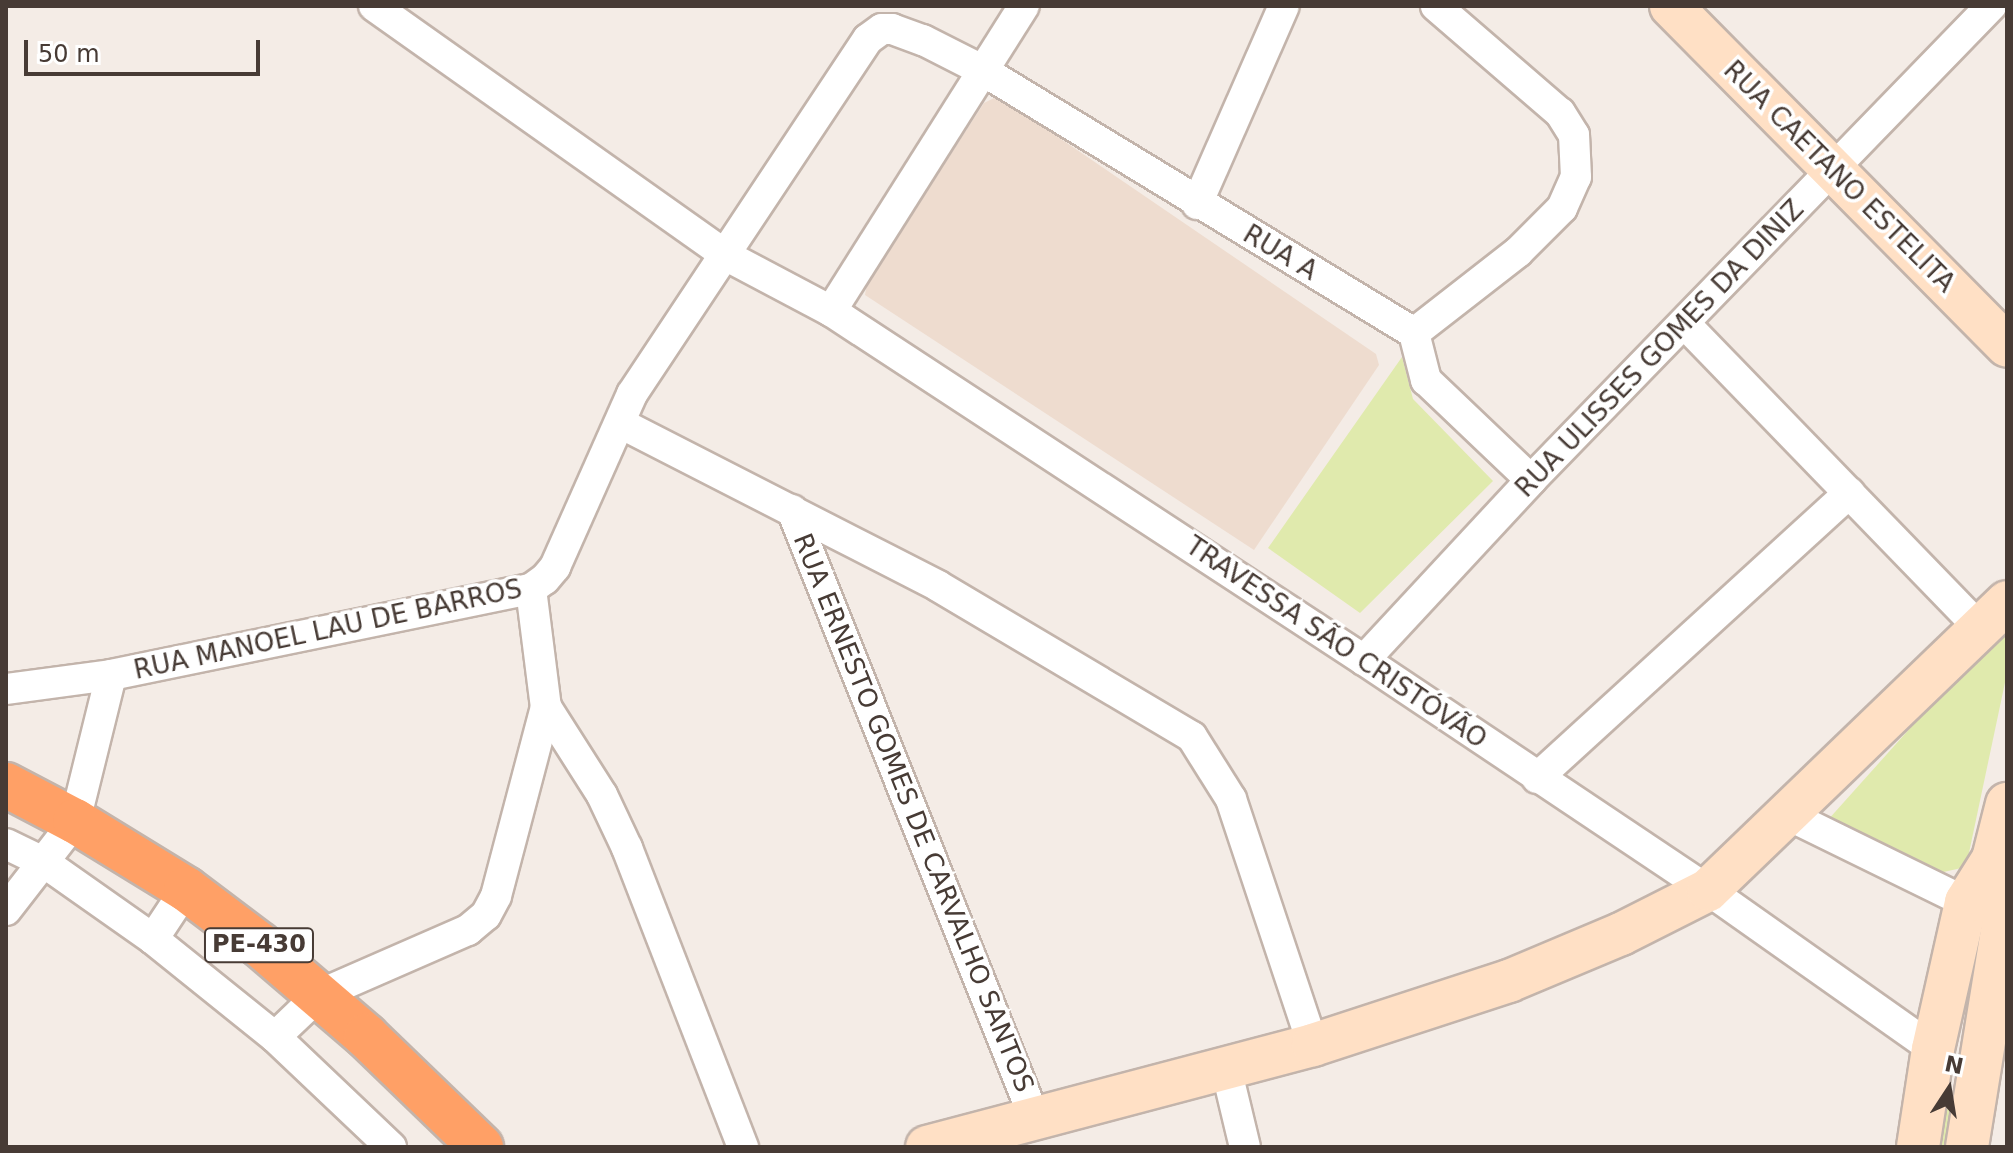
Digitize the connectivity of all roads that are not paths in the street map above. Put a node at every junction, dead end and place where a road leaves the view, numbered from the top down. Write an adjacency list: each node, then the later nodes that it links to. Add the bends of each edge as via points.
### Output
1 (374, 6): 11 (street, TRAVESSA SÃO CRISTÓVÃO)
2 (1024, 6): 8 (street)
3 (1284, 6): 10 (street)
4 (1436, 6): 14 (street, via 1560,113 1574,135 1576,177 1562,208 1518,252)
5 (1671, 6): 9 (street, RUA CAETANO ESTELITA)
6 (1991, 6): 9 (street, RUA ULISSES GOMES DA DINIZ)
7 (868, 39): 8 (street, RUA A, via 892,29); 11 (street, RUA MANOEL LAU DE BARROS)
8 (982, 70): 10 (street, RUA A); 12 (street)
9 (1832, 172): 13 (street, RUA ULISSES GOMES DA DINIZ); 15 (street, RUA CAETANO ESTELITA)
10 (1197, 204): 14 (street, RUA A)
11 (727, 256): 12 (street, TRAVESSA SÃO CRISTÓVÃO); 16 (street, RUA MANOEL LAU DE BARROS, via 632,394)
12 (831, 311): 22 (street, TRAVESSA SÃO CRISTÓVÃO)
13 (1686, 325): 17 (street, RUA ULISSES GOMES DA DINIZ); 18 (street)
14 (1414, 333): 17 (street, via 1426,380)
15 (2007, 346)
16 (620, 423): 19 (street); 20 (street, RUA MANOEL LAU DE BARROS, via 555,567)
17 (1531, 480): 22 (street, RUA ULISSES GOMES DA DINIZ)
18 (1849, 493): 21 (street); 26 (street)
19 (792, 510): 40 (street, via 938,586 1192,737 1231,799); 43 (street, RUA ERNESTO GOMES DE CARVALHO SANTOS)
20 (531, 589): 23 (street, RUA MANOEL LAU DE BARROS); 25 (street)
21 (1994, 615): 29 (street)
22 (1364, 660): 26 (street, TRAVESSA SÃO CRISTÓVÃO)
23 (111, 675): 24 (street, RUA MANOEL LAU DE BARROS); 30 (street)
24 (6, 689)
25 (546, 707): 38 (street, via 496,896 486,915 468,930); 46 (street, via 602,795 627,848)
26 (1537, 778): 34 (street, TRAVESSA SÃO CRISTÓVÃO)
27 (6, 785): 30 (highway, PE-430)
28 (2007, 804): 35 (street)
29 (1786, 814): 34 (street); 35 (street)
30 (75, 821): 32 (street); 33 (highway, PE-430)
31 (6, 844): 32 (street)
32 (45, 863): 36 (street); 37 (street)
33 (186, 889): 37 (street); 38 (highway, PE-430)
34 (1708, 890): 40 (street, via 1509,981); 41 (street, TRAVESSA SÃO CRISTÓVÃO)
35 (1985, 907): 41 (street); 50 (street)
36 (6, 910)
37 (153, 939): 39 (street)
38 (319, 995): 39 (street); 45 (highway, PE-430)
39 (275, 1037): 44 (street)
40 (1313, 1045): 42 (street)
41 (1933, 1049): 49 (street)
42 (1226, 1068): 43 (street); 48 (street)
43 (1034, 1117): 47 (street)
44 (391, 1147)
45 (481, 1147)
46 (743, 1147)
47 (927, 1147)
48 (1245, 1147)
49 (1918, 1147)
50 (1967, 1147)

